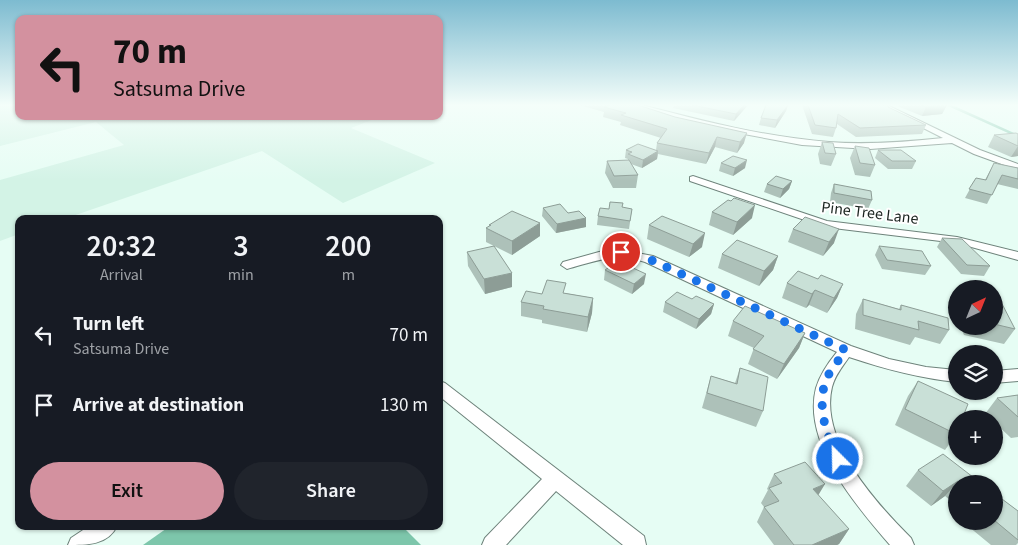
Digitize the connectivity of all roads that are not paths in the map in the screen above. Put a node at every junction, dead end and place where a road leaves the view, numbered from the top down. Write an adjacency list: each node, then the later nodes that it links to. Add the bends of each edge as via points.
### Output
1 (745, 130): 3 (street, via 806,142 876,146)
2 (934, 130): 3 (street)
3 (953, 140): 4 (street)
4 (1018, 167)
5 (693, 179): 6 (street, Pine Tree Lane, via 825,224 957,240)
6 (1018, 256)
7 (567, 265): 8 (street, via 608,253 634,254)
8 (846, 350): 9 (street, via 888,364); 18 (street, via 827,377 822,394 831,445 845,473)
9 (948, 375)
10 (1018, 375): 11 (street)
11 (1003, 377)
12 (443, 390): 13 (street)
13 (555, 479): 15 (street); 17 (street)
14 (101, 530): 16 (street)
15 (637, 543)
16 (78, 545)
17 (492, 545)
18 (904, 545)

